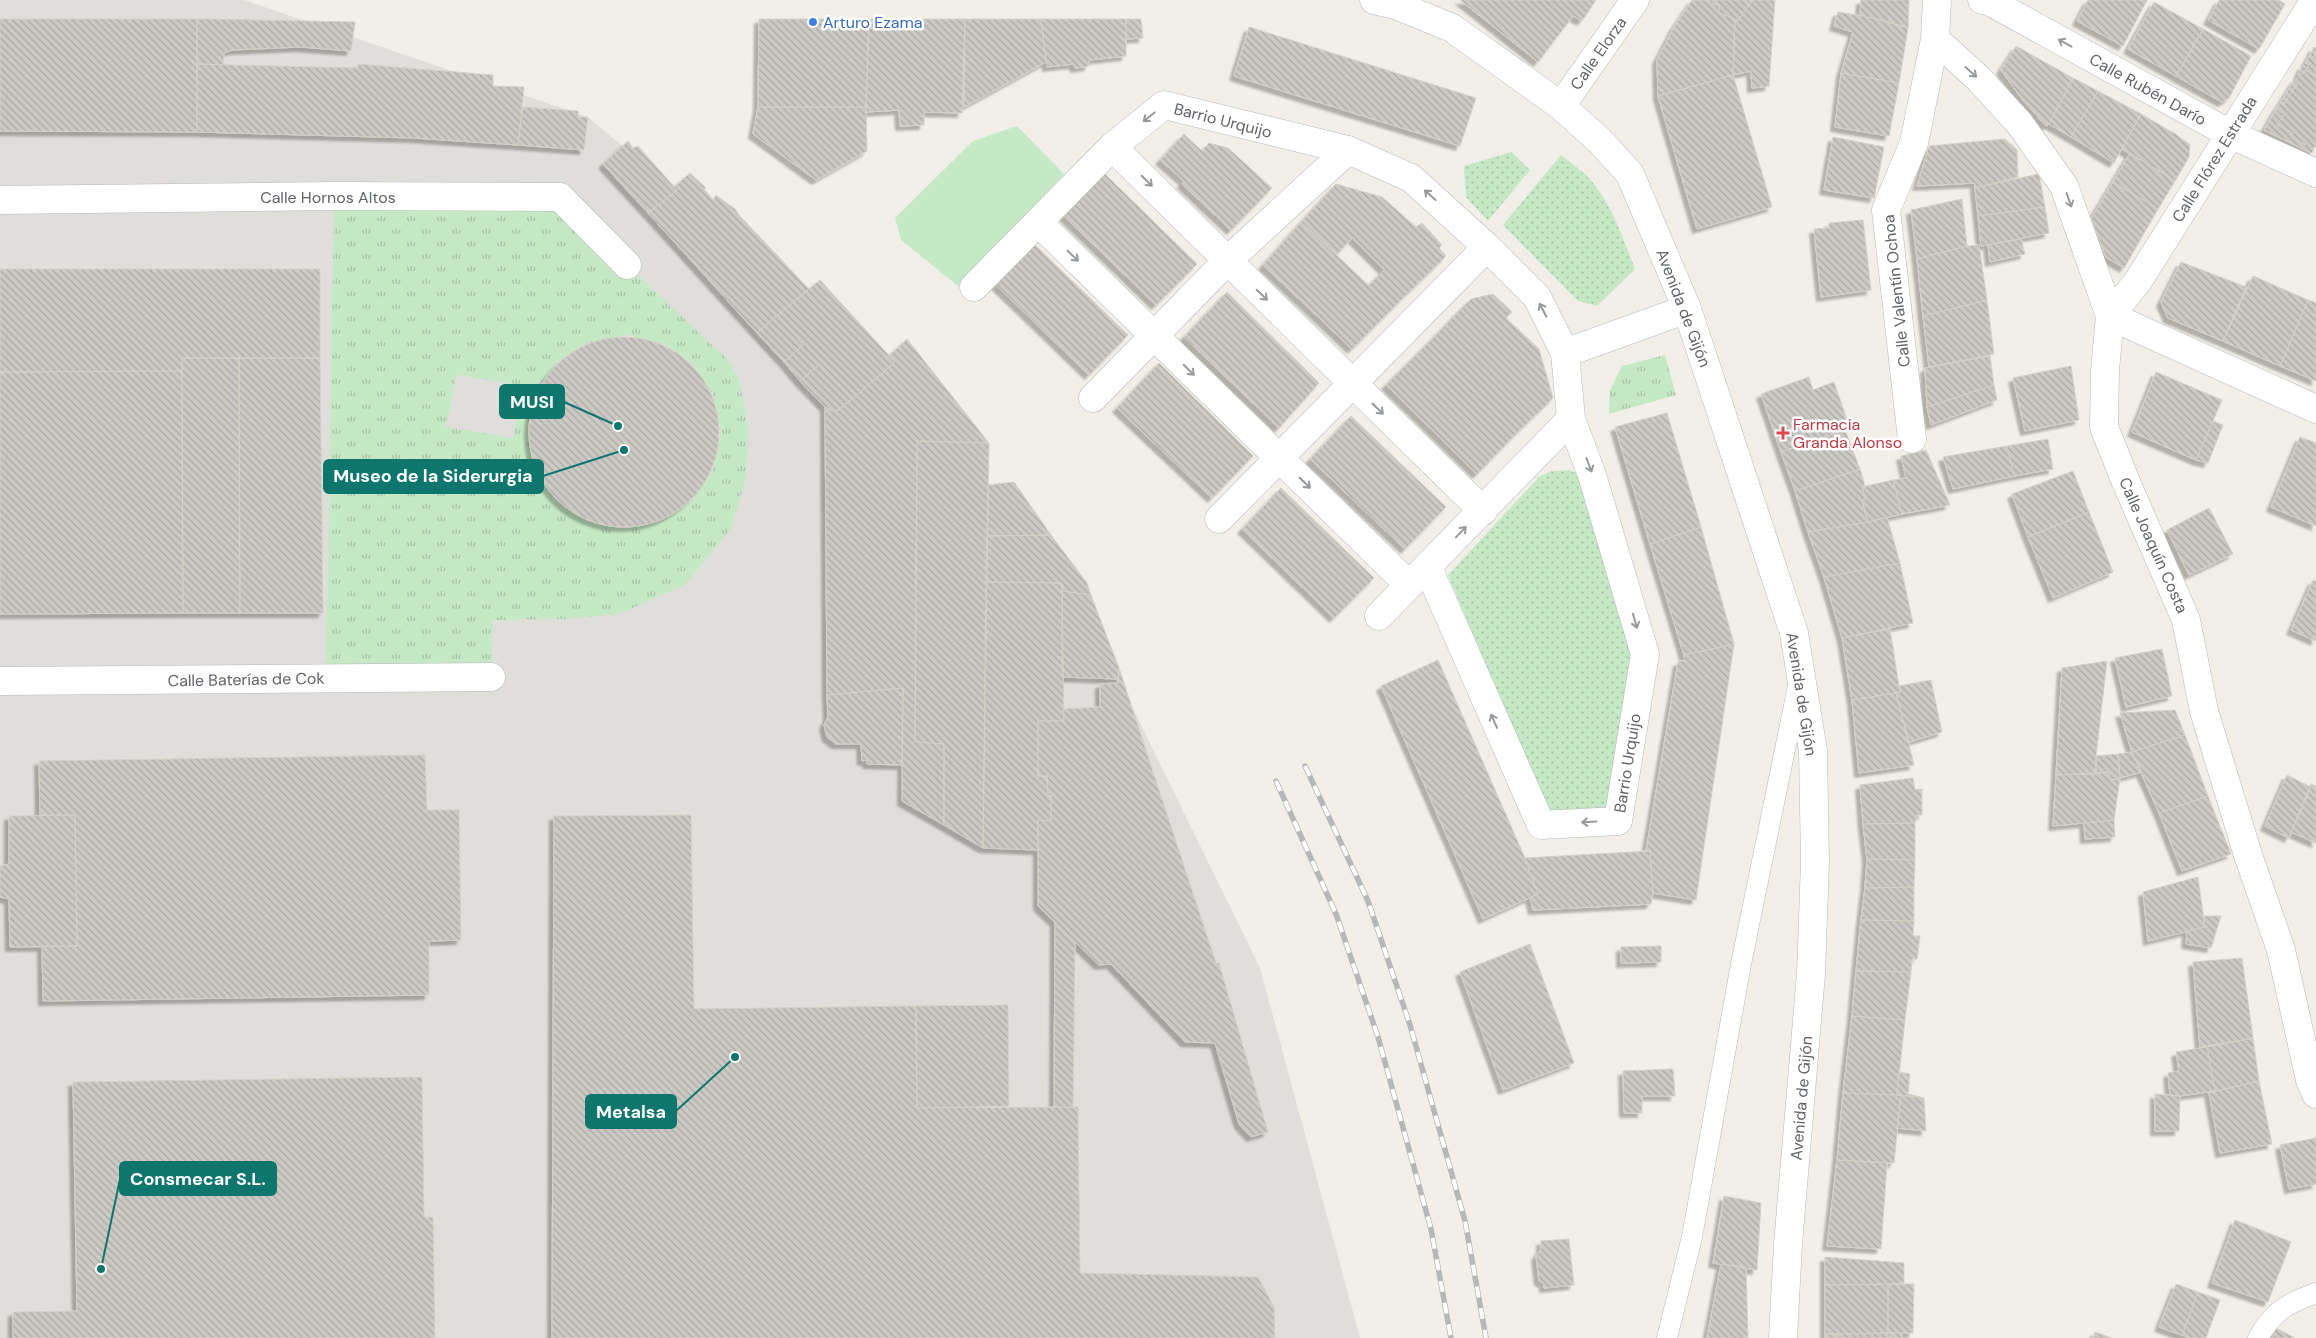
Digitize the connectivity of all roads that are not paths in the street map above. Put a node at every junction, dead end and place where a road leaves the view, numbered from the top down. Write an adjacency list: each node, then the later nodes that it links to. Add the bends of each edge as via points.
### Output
1 (1374, 0): 7 (street, Avenida de Gijón, via 1452,28)
2 (1635, 0): 7 (street, Calle Elorza)
3 (1937, 0): 6 (street, Calle Valentín Ochoa)
4 (1982, 0): 8 (street, Calle Rubén Darío, one-way to 4)
5 (2315, 0): 8 (street, Calle Flórez Estrada)
6 (1935, 39): 19 (street, Calle Joaquín Costa, one-way to 19, via 1979,79 2020,124 2064,186); 26 (street, Calle Valentín Ochoa, via 1914,143 1886,210)
7 (1561, 106): 18 (street, Avenida de Gijón, via 1630,174)
8 (2230, 134): 11 (street, Calle Rubén Darío); 19 (street, Calle Flórez Estrada, via 2138,281)
9 (1112, 147): 10 (street, Barrio Urquijo, one-way to 9, via 1164,105); 13 (street, Barrio Urquijo); 15 (street, one-way to 15)
10 (1348, 150): 14 (street, Barrio Urquijo, one-way to 10, via 1411,178); 15 (street)
11 (2316, 173)
12 (0, 200): 16 (street, Calle Hornos Altos, via 560,197)
13 (1038, 222): 17 (street, Barrio Urquijo); 20 (street, Barrio Urquijo, one-way to 20)
14 (1487, 248): 21 (street, Barrio Urquijo, one-way to 14, via 1537,297); 22 (street)
15 (1227, 261): 20 (street); 22 (street, one-way to 22)
16 (627, 264)
17 (974, 287)
18 (1687, 309): 21 (street); 32 (street, Avenida de Gijón, via 1794,632)
19 (2110, 316): 24 (street); 35 (street, Calle Joaquín Costa, via 2104,427 2186,620 2204,711 2281,950 2310,1080)
20 (1154, 335): 23 (street); 27 (street, Barrio Urquijo, one-way to 27)
21 (1565, 354): 25 (street, Barrio Urquijo)
22 (1353, 384): 27 (street); 28 (street, one-way to 28)
23 (1093, 398)
24 (2316, 409)
25 (1571, 419): 28 (street); 30 (street, Barrio Urquijo, one-way to 30, via 1592,475 1645,654 1618,821 1541,825)
26 (1912, 439)
27 (1279, 458): 29 (street); 30 (street, Barrio Urquijo, one-way to 30)
28 (1482, 510): 30 (street, one-way to 28)
29 (1219, 519)
30 (1418, 576): 31 (street)
31 (1379, 616)
32 (1800, 675): 37 (lane, via 1741,964 1692,1237); 38 (street, Avenida de Gijón, via 1813,752 1815,862 1811,974)
33 (491, 677): 34 (street, Calle Baterías de Cok)
34 (0, 681)
35 (2316, 1094)
36 (2316, 1292): 39 (lane, via 2290,1302 2267,1322)
37 (1667, 1338)
38 (1783, 1338)
39 (2258, 1338)

